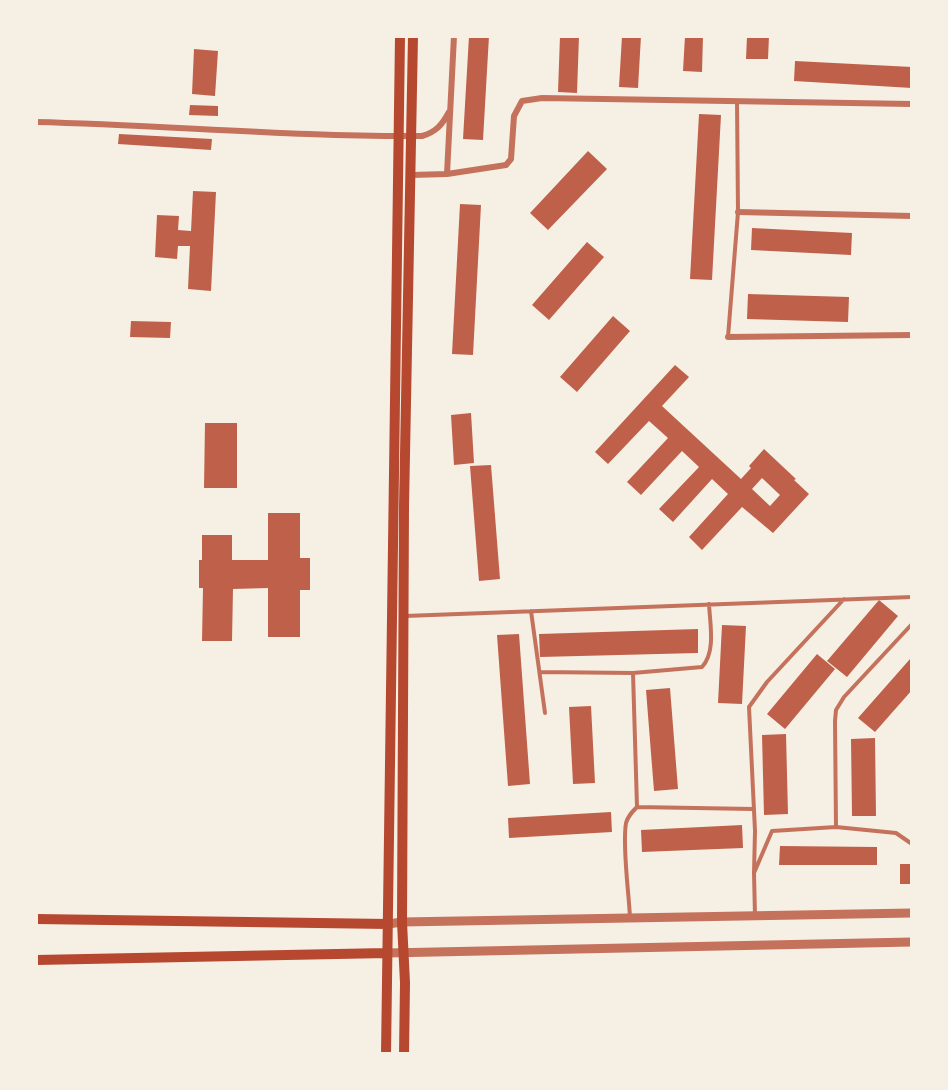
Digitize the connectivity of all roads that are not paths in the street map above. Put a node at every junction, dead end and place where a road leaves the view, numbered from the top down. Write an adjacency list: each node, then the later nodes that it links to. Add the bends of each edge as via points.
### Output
1 (400, 36): 9 (main road)
2 (413, 36): 8 (main road)
3 (454, 36): 6 (street)
4 (737, 102): 5 (street); 10 (street, via 542,98 522,101 514,116 511,159 506,165); 12 (lane)
5 (912, 104)
6 (449, 112): 8 (street, via 433,133); 10 (street)
7 (36, 122): 9 (street)
8 (412, 136): 9 (street); 11 (main road)
9 (399, 137): 16 (main road)
10 (447, 174): 11 (street)
11 (411, 175): 16 (main road)
12 (738, 212): 13 (street); 15 (lane)
13 (912, 216)
14 (912, 335): 15 (street)
15 (728, 337)
16 (399, 505): 21 (main road); 36 (main road)
17 (912, 597): 18 (lane)
18 (844, 599): 19 (lane); 27 (lane, via 749,707)
19 (709, 604): 20 (lane); 24 (lane, via 711,648 702,667)
20 (531, 611): 21 (lane); 23 (lane)
21 (405, 616): 35 (main road)
22 (912, 624): 28 (lane, via 836,710)
23 (540, 672): 24 (lane); 25 (lane)
24 (633, 673): 26 (lane)
25 (545, 713)
26 (637, 807): 27 (lane); 33 (lane, via 626,823)
27 (753, 808): 30 (lane)
28 (836, 827): 29 (lane, via 896,833); 30 (lane, via 772,831)
29 (912, 844)
30 (754, 873): 32 (lane)
31 (912, 913): 32 (street)
32 (755, 916): 33 (street)
33 (630, 918): 35 (street)
34 (36, 919): 36 (main road)
35 (402, 922): 36 (street); 38 (main road)
36 (388, 924): 39 (main road)
37 (912, 942): 38 (street)
38 (404, 952): 39 (street); 42 (main road)
39 (387, 953): 40 (main road); 41 (main road)
40 (36, 960)
41 (386, 1054)
42 (404, 1054)

